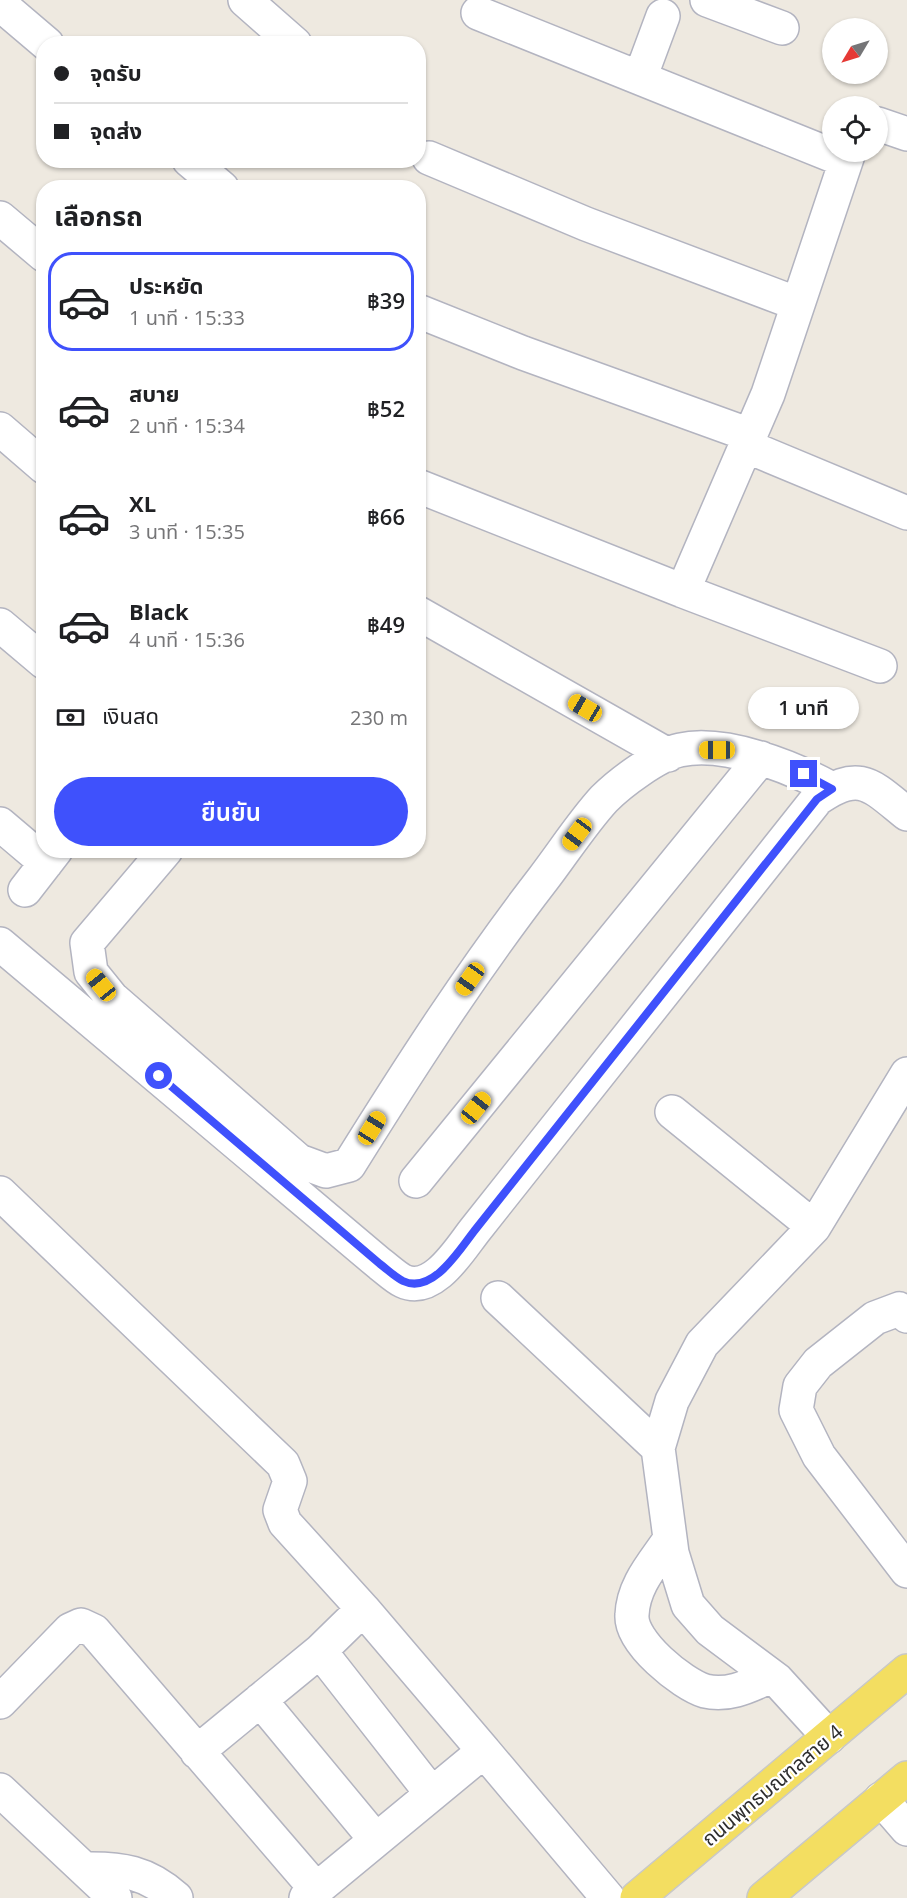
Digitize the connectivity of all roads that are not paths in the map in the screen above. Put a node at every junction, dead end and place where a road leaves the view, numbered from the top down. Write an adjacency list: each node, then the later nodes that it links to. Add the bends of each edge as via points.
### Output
1 (245, 0): 8 (street)
2 (707, 0): 6 (street)
3 (0, 4): 7 (street)
4 (478, 13): 9 (street)
5 (663, 16): 9 (street)
6 (782, 28)
7 (38, 36)
8 (286, 36)
9 (639, 78): 12 (street)
10 (888, 127): 11 (street)
11 (907, 134)
12 (822, 147)
13 (429, 158): 19 (street, via 586,224)
14 (845, 162): 19 (street)
15 (198, 168): 16 (street)
16 (213, 180)
17 (0, 218): 18 (street)
18 (36, 248)
19 (798, 304): 22 (street)
20 (426, 314): 22 (street)
21 (0, 429): 23 (street)
22 (748, 441): 25 (street); 26 (street)
23 (36, 460)
24 (426, 489): 26 (street)
25 (907, 513)
26 (683, 591): 30 (street)
27 (426, 618): 31 (street)
28 (0, 625): 29 (street)
29 (36, 655)
30 (880, 666)
31 (668, 755): 32 (street, via 680,750 717,750); 38 (street, via 605,798 508,924 431,1034 349,1165 326,1171 299,1161 112,998 91,972 87,943)
32 (761, 758): 33 (street); 43 (street)
33 (832, 789): 34 (street, via 849,782 863,782); 40 (street, via 817,799 445,1267 431,1279 417,1283 404,1282 380,1264)
34 (907, 814)
35 (0, 824): 36 (street)
36 (36, 847)
37 (50, 858): 39 (street)
38 (159, 858)
39 (25, 890)
40 (0, 944)
41 (907, 1074): 45 (street)
42 (672, 1112): 45 (street)
43 (416, 1181)
44 (0, 1193): 51 (street, via 283,1464 290,1481 281,1516)
45 (814, 1227): 48 (street, via 702,1344 672,1401)
46 (498, 1298): 48 (street)
47 (907, 1316): 50 (street, via 899,1309 875,1318 818,1363 800,1386 796,1410 819,1456)
48 (658, 1448): 49 (street)
49 (670, 1539): 54 (street, via 688,1605 710,1630); 54 (street, via 637,1587 631,1618 648,1652 705,1690 734,1691)
50 (907, 1570)
51 (363, 1609): 52 (street); 58 (street)
52 (320, 1651): 55 (street); 62 (street)
53 (907, 1671): 57 (main road, ถนนพุทธมณฑลสาย 4)
54 (771, 1676): 57 (street)
55 (260, 1700): 59 (street); 65 (street)
56 (0, 1702): 59 (street, via 70,1630 81,1625 94,1631)
57 (829, 1737): 71 (main road, ถนนพุทธมณฑลสาย 4)
58 (484, 1751): 62 (street); 70 (street)
59 (197, 1752): 67 (street)
60 (907, 1778): 63 (main road)
61 (0, 1790): 66 (street)
62 (432, 1794): 65 (street)
63 (881, 1799): 64 (street); 72 (main road)
64 (907, 1829)
65 (376, 1840): 67 (street)
66 (84, 1869): 68 (street); 69 (street, via 120,1868 163,1886)
67 (311, 1894)
68 (115, 1898)
69 (176, 1898)
70 (608, 1898)
71 (637, 1898)
72 (764, 1898)

